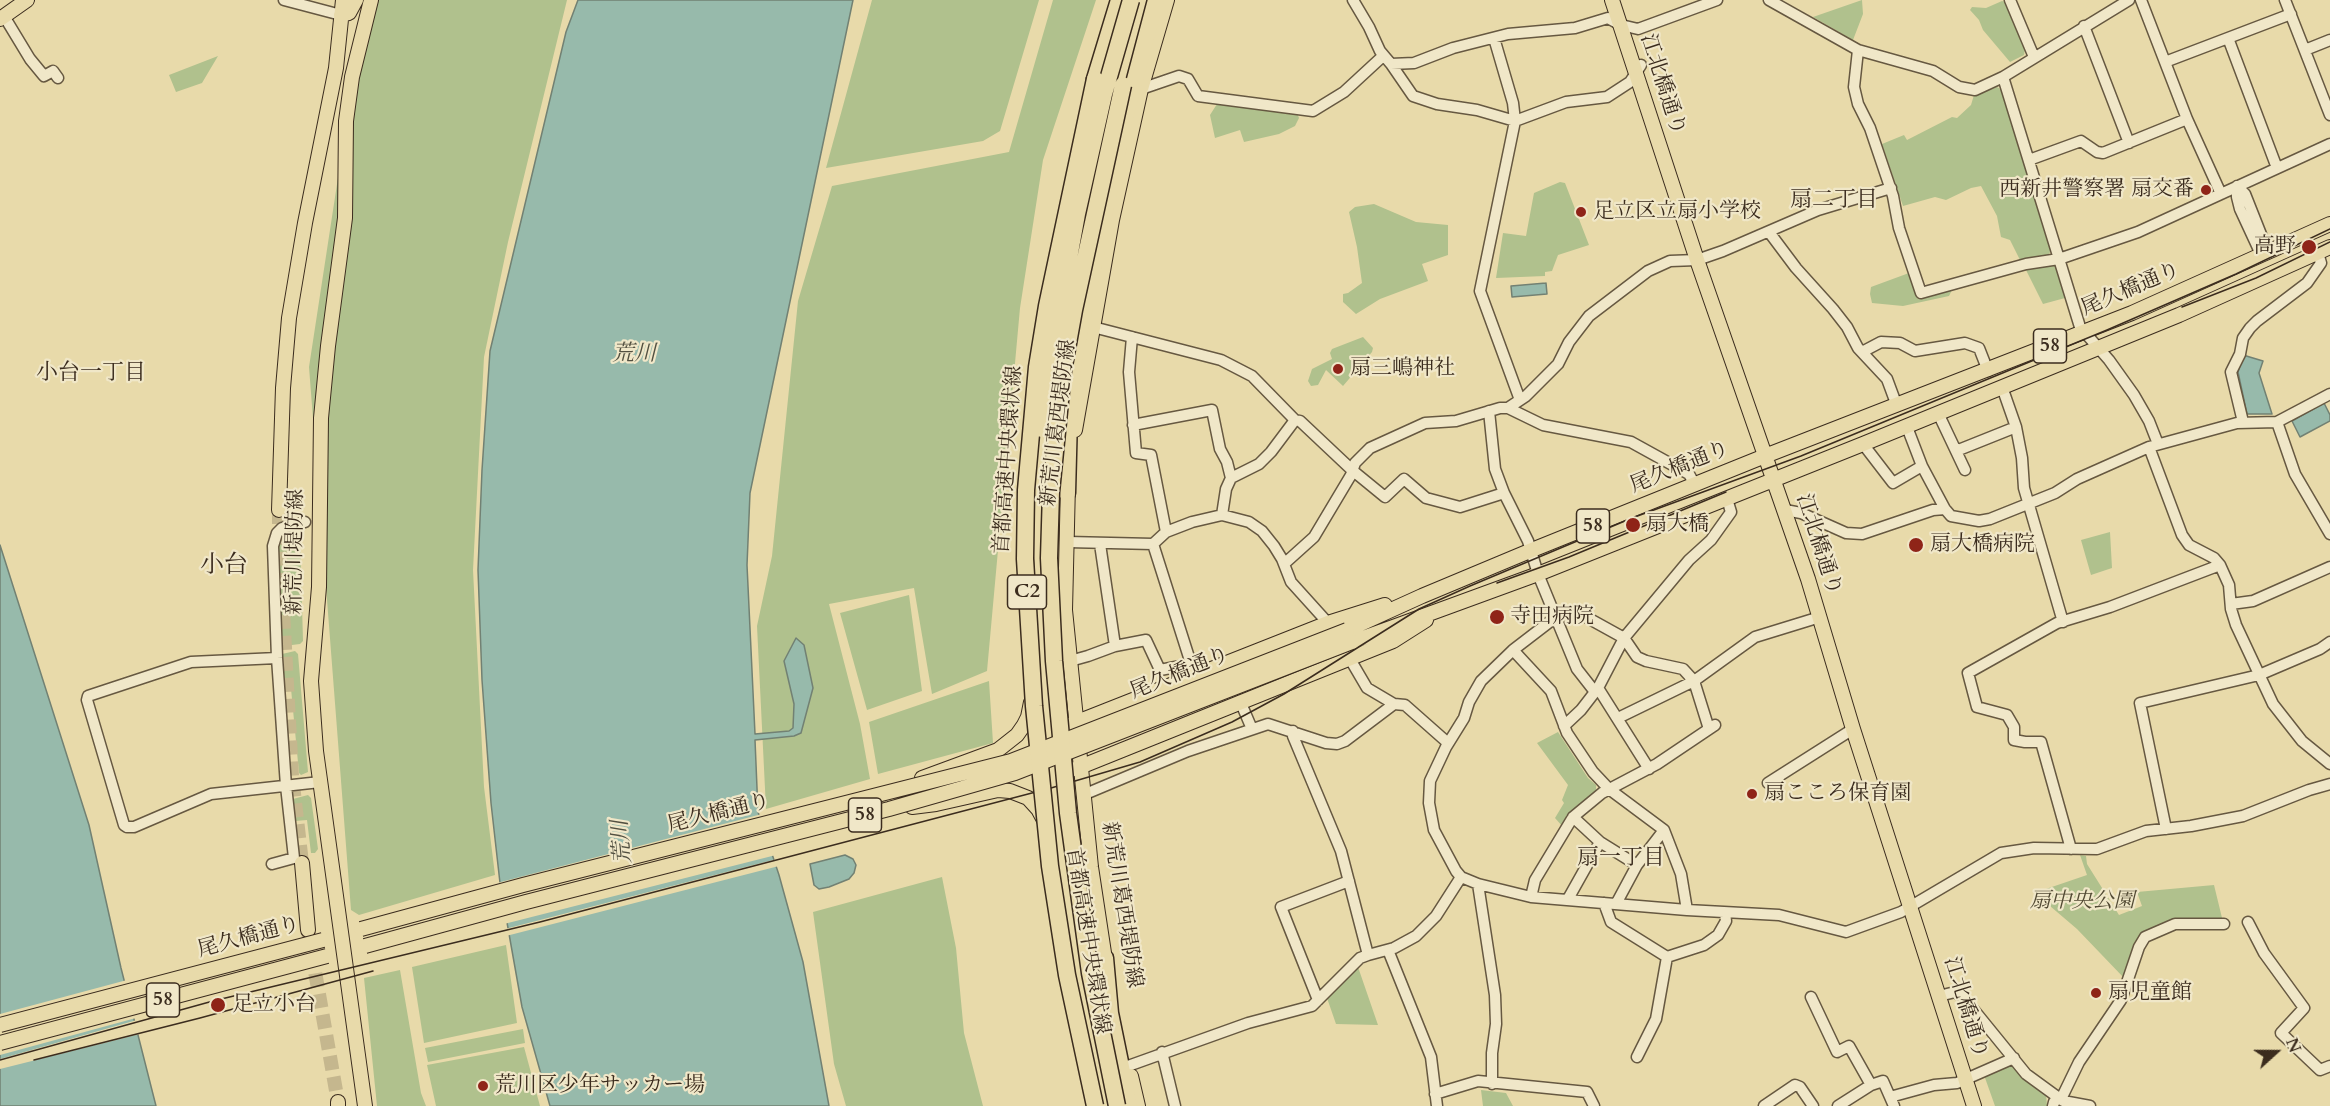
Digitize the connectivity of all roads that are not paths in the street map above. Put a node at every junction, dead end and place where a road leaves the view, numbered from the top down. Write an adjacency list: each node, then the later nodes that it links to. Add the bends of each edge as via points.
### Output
1 (27, 0): 22 (main road)
2 (284, 0): 21 (street)
3 (343, 0): 21 (main road, 新荒川堤防線)
4 (356, 0): 21 (main road, via 350,13)
5 (371, 0): 138 (main road, 新荒川堤防線, via 347,105 345,218 321,418 319,587 311,681)
6 (1119, 0): 189 (highway, 首都高速中央環状線 / C2, bridge, via 1095,79 1047,306 1037,367 1026,490 1025,559 1043,806 1067,975)
7 (1131, 0): 85 (highway, bridge, via 1104,94 1077,214 1049,369)
8 (1137, 0): 47 (main road, 新荒川葛西堤防線)
9 (1148, 0): 193 (highway, 首都高速中央環状線 / C2, bridge, via 1120,96 1063,371 1049,558 1068,813 1090,973)
10 (1156, 0): 83 (highway, via 1124,121 1074,359)
11 (1167, 0): 36 (main road, 新荒川葛西堤防線)
12 (1353, 0): 31 (street)
13 (1612, 0): 23 (main road, 江北橋通り)
14 (1717, 0): 23 (street, via 1638,29)
15 (2010, 0): 30 (street)
16 (2129, 0): 24 (street)
17 (2141, 0): 32 (street)
18 (2286, 0): 20 (street)
19 (1771, 1): 28 (street)
20 (2291, 14): 26 (street); 29 (street)
21 (341, 15): 89 (main road, 新荒川堤防線, via 336,68 290,318)
22 (2, 17): 35 (street, via 44,76 53,71)
23 (1621, 26): 25 (street, via 1608,18 1575,28); 33 (main road, 江北橋通り)
24 (2084, 26): 30 (street); 40 (street)
25 (1494, 38): 31 (street, via 1414,63); 39 (street)
26 (2228, 38): 32 (street); 43 (street)
27 (2330, 40): 29 (street)
28 (1858, 50): 34 (street, via 1933,71 1959,87 1975,90); 45 (street, via 1854,87 1858,104)
29 (2305, 50): 37 (street)
30 (2034, 57): 34 (street)
31 (1387, 60): 36 (street, via 1313,111 1198,96 1188,79 1179,76); 39 (street, via 1413,96)
32 (2165, 62): 38 (street)
33 (1638, 69): 39 (street, via 1630,82 1607,97 1566,102); 53 (main road, 江北橋通り)
34 (2003, 77): 42 (street)
35 (58, 78)
36 (1141, 89): 54 (main road, 新荒川葛西堤防線)
37 (2330, 115)
38 (2187, 119): 40 (street); 46 (street)
39 (1515, 121): 62 (street, via 1480,291)
40 (2129, 143): 42 (street, via 2103,153 2081,141)
41 (2330, 144): 43 (street)
42 (2029, 160): 52 (street)
43 (2277, 168): 44 (street)
44 (2237, 186): 46 (street); 51 (street, via 2245,194 2245,207 2266,247)
45 (1891, 189): 49 (street, via 1818,210); 52 (street, via 1899,228 1921,293 2026,264)
46 (2221, 194): 52 (street, via 2138,232)
47 (1085, 214): 95 (main road, via 1075,222 1068,236 1052,307 1035,430); 100 (main road, 新荒川葛西堤防線, via 1056,370)
48 (2330, 224): 51 (main road, 尾久橋通り / 58)
49 (1769, 232): 53 (street); 58 (street, via 1833,309)
50 (2324, 250): 57 (main road, 尾久橋通り / 58); 68 (street, via 2321,263 2307,283 2250,328 2243,338 2231,372)
51 (2265, 254): 55 (main road, 尾久橋通り / 58)
52 (2059, 259): 55 (street)
53 (1697, 260): 62 (street, via 1670,261 1648,271 1589,316 1558,364); 76 (main road, 江北橋通り)
54 (1093, 327): 56 (street); 83 (main road, 新荒川葛西堤防線)
55 (2084, 333): 57 (street); 59 (main road, 尾久橋通り / 58)
56 (1132, 337): 67 (street, via 1231,365 1256,379); 70 (street, via 1129,372)
57 (2098, 347): 60 (main road, 尾久橋通り / 58); 74 (street, via 2149,421)
58 (1862, 352): 59 (street, via 1881,342 1900,343 1915,351 1965,343 1979,348); 63 (street, via 1887,379)
59 (1988, 371): 63 (main road, 尾久橋通り / 58)
60 (2002, 387): 66 (main road, 尾久橋通り / 58); 72 (street)
61 (2330, 394): 69 (street)
62 (1520, 400): 64 (street)
63 (1897, 406): 76 (main road, 尾久橋通り / 58)
64 (1508, 408): 65 (street); 82 (street, via 1543,425 1631,442 1689,474)
65 (1489, 411): 78 (street, via 1456,421 1425,423 1398,434 1370,448); 84 (street, via 1495,469)
66 (1938, 412): 71 (main road, 尾久橋通り / 58); 75 (street)
67 (1295, 420): 78 (street); 80 (street, via 1259,464)
68 (2243, 422): 69 (street); 74 (street)
69 (2277, 422): 94 (street, via 2295,474)
70 (1133, 424): 80 (street, via 1212,410 1220,449); 93 (street, via 1136,453 1151,455)
71 (1907, 427): 73 (main road, 尾久橋通り / 58); 77 (street)
72 (2016, 427): 75 (street); 87 (street)
73 (1863, 444): 77 (street, via 1893,483); 81 (main road, 尾久橋通り / 58)
74 (2154, 445): 87 (street); 102 (street, via 2182,535 2188,545)
75 (1956, 451): 79 (street)
76 (1765, 456): 81 (main road, 江北橋通り); 82 (main road, 尾久橋通り / 58)
77 (1922, 466): 88 (street)
78 (1352, 470): 84 (street, via 1385,497 1404,479 1426,498 1460,507); 101 (street, via 1314,537)
79 (1965, 470)
80 (1232, 478): 91 (street)
81 (1774, 479): 86 (main road, 尾久橋通り / 58); 90 (main road, 江北橋通り)
82 (1695, 485): 99 (main road, 尾久橋通り / 58)
83 (1067, 493): 96 (main road, 新荒川葛西堤防線)
84 (1504, 494): 99 (street)
85 (1038, 497): 95 (highway); 100 (highway)
86 (1727, 499): 104 (main road, 尾久橋通り / 58); 113 (street, via 1731,512 1711,540 1689,560)
87 (2029, 503): 88 (street, via 1979,521 1951,516); 110 (street)
88 (1945, 509): 90 (street, via 1862,534)
89 (279, 510)
90 (1785, 510): 109 (main road, 江北橋通り)
91 (1222, 515): 93 (street); 101 (street, via 1255,526)
92 (305, 522): 117 (street, via 282,528 274,540)
93 (1166, 532): 98 (street)
94 (2330, 532)
95 (1030, 534): 143 (main road, bridge, via 1031,704 1024,725 1009,742 988,756)
96 (1068, 542): 97 (street); 119 (main road, 新荒川葛西堤防線, via 1065,610)
97 (1100, 543): 98 (street); 115 (street)
98 (1153, 544): 120 (street)
99 (1532, 550): 104 (street); 105 (main road, 尾久橋通り / 58)
100 (1041, 552): 132 (main road, 新荒川葛西堤防線)
101 (1284, 564): 111 (street, via 1291,582)
102 (2220, 565): 106 (street, via 2229,585); 110 (street)
103 (2330, 567): 106 (street, via 2253,601)
104 (1539, 574): 107 (main road, 尾久橋通り / 58); 108 (street)
105 (1422, 596): 111 (main road); 112 (main road, 尾久橋通り / 58)
106 (2230, 604): 121 (street)
107 (1440, 610): 112 (main road, 尾久橋通り / 58); 118 (main road, via 1400,637)
108 (1556, 617): 113 (street, via 1578,612); 116 (street); 123 (street, via 1577,669)
109 (1820, 617): 122 (street, via 1755,638); 130 (main road, 江北橋通り)
110 (2063, 622): 150 (street, via 1968,673 1977,707 2007,715 2014,727 2014,740 2041,742)
111 (1328, 623): 120 (main road)
112 (1350, 636): 143 (main road, 尾久橋通り / 58, bridge, via 1048,749); 145 (main road, 尾久橋通り / 58, bridge, via 1050,761)
113 (1624, 638): 122 (street, via 1637,657 1683,669); 123 (street)
114 (2330, 642): 121 (street, via 2320,650)
115 (1115, 646): 119 (street); 120 (street, via 1146,640 1160,670)
116 (1513, 650): 128 (street, via 1551,691); 133 (street, via 1481,681)
117 (277, 658): 141 (street); 141 (street, via 191,662 92,693 87,700 127,827 211,794)
118 (1350, 659): 124 (main road); 125 (street, via 1366,688)
119 (1070, 661): 127 (main road, 新荒川葛西堤防線)
120 (1193, 670): 127 (main road)
121 (2259, 675): 134 (street, via 2273,704 2302,741); 147 (street, via 2139,703)
122 (1695, 681): 126 (street); 136 (street, via 1712,727)
123 (1596, 690): 126 (street); 128 (street)
124 (1240, 701): 129 (street); 135 (main road)
125 (1394, 704): 131 (street, via 1337,744); 133 (street, via 1405,705)
126 (1618, 718): 136 (street)
127 (1075, 723): 132 (main road); 135 (main road, 新荒川葛西堤防線)
128 (1564, 726): 142 (street, via 1593,772)
129 (1252, 729): 131 (street, via 1269,724); 144 (street, via 1188,750)
130 (1853, 729): 139 (street); 161 (main road, 江北橋通り)
131 (1293, 731): 155 (street, via 1341,850)
132 (1050, 733): 137 (main road, 新荒川葛西堤防線)
133 (1448, 743): 154 (street, via 1430,781 1429,803 1434,830)
134 (2330, 764)
135 (1080, 767): 137 (main road); 144 (main road, 新荒川葛西堤防線)
136 (1649, 769): 142 (street)
137 (1054, 777): 173 (main road, 新荒川葛西堤防線)
138 (320, 783): 141 (street); 167 (main road, 新荒川堤防線)
139 (1768, 783)
140 (2330, 784): 147 (street, via 2243,816)
141 (286, 786): 152 (street, via 294,858)
142 (1609, 789): 146 (street); 148 (street)
143 (886, 794): 167 (main road, 尾久橋通り / 58, bridge)
144 (1083, 795): 172 (main road, 新荒川葛西堤防線)
145 (889, 810): 169 (main road, 尾久橋通り / 58, bridge); 178 (main road, bridge, via 998,790 1028,798 1038,808 1055,853)
146 (1573, 818): 149 (street); 157 (street, via 1535,880)
147 (2166, 829): 150 (street, via 2146,831 2097,849)
148 (1664, 830): 153 (street); 162 (street, via 1681,874)
149 (1600, 842): 153 (street); 158 (street)
150 (2071, 849): 161 (street, via 2034,848 2001,853)
151 (302, 863): 166 (main road)
152 (272, 864)
153 (1637, 865): 160 (street)
154 (1461, 877): 156 (street); 168 (street, via 1436,916 1416,936)
155 (1349, 881): 170 (street); 176 (street, via 1281,907)
156 (1478, 884): 157 (street); 186 (street, via 1495,995)
157 (1532, 897): 158 (street)
158 (1568, 899): 159 (street)
159 (1604, 903): 160 (street); 171 (street, via 1611,921)
160 (1616, 904): 162 (street)
161 (1911, 907): 163 (street, via 1846,932 1779,915); 174 (main road, 江北橋通り)
162 (1686, 910): 163 (street)
163 (1725, 913): 171 (street, via 1726,921 1718,935 1704,945)
164 (2248, 922): 184 (street, via 2264,953 2304,1008 2281,1033 2320,1070)
165 (2224, 924): 191 (street, via 2175,924 2145,938 2121,1000)
166 (308, 930)
167 (341, 935): 169 (main road, 新荒川堤防線); 177 (main road, 尾久橋通り / 58, bridge)
168 (1388, 950): 170 (street); 188 (street, via 1431,1057)
169 (344, 952): 179 (main road, 尾久橋通り / 58, bridge); 192 (main road, 新荒川堤防線)
170 (1368, 955): 176 (street, via 1360,958)
171 (1667, 957): 181 (street, via 1656,1019)
172 (1105, 958): 183 (main road, 新荒川葛西堤防線); 194 (highway, via 1110,1012)
173 (1080, 975): 189 (highway); 189 (main road, 新荒川葛西堤防線)
174 (1939, 996): 182 (street, via 1955,992 1965,999); 185 (main road, 江北橋通り)
175 (1811, 997): 187 (street, via 1837,1052 1849,1046)
176 (1318, 1000): 180 (street, via 1312,1006)
177 (0, 1025)
178 (1082, 1026): 189 (highway); 189 (main road)
179 (0, 1043)
180 (1162, 1052): 183 (street); 196 (street)
181 (1637, 1057)
182 (2014, 1058): 185 (street); 191 (street)
183 (1128, 1066): 195 (main road, 新荒川葛西堤防線)
184 (2330, 1066)
185 (1965, 1079): 190 (street, via 1950,1085 1934,1085); 202 (main road, 江北橋通り)
186 (1492, 1084): 188 (street, via 1478,1082); 198 (street, via 1587,1092)
187 (1871, 1084): 190 (street, via 1883,1081); 201 (street)
188 (1435, 1094): 197 (street)
189 (1102, 1100)
190 (1892, 1101)
191 (2056, 1102): 203 (street)
192 (365, 1106)
193 (1117, 1106)
194 (1129, 1106)
195 (1138, 1106)
196 (1176, 1106)
197 (1437, 1106)
198 (1594, 1106)
199 (1764, 1106): 200 (street, via 1795,1085)
200 (1813, 1106)
201 (1838, 1106)
202 (1974, 1106)
203 (2090, 1106)

